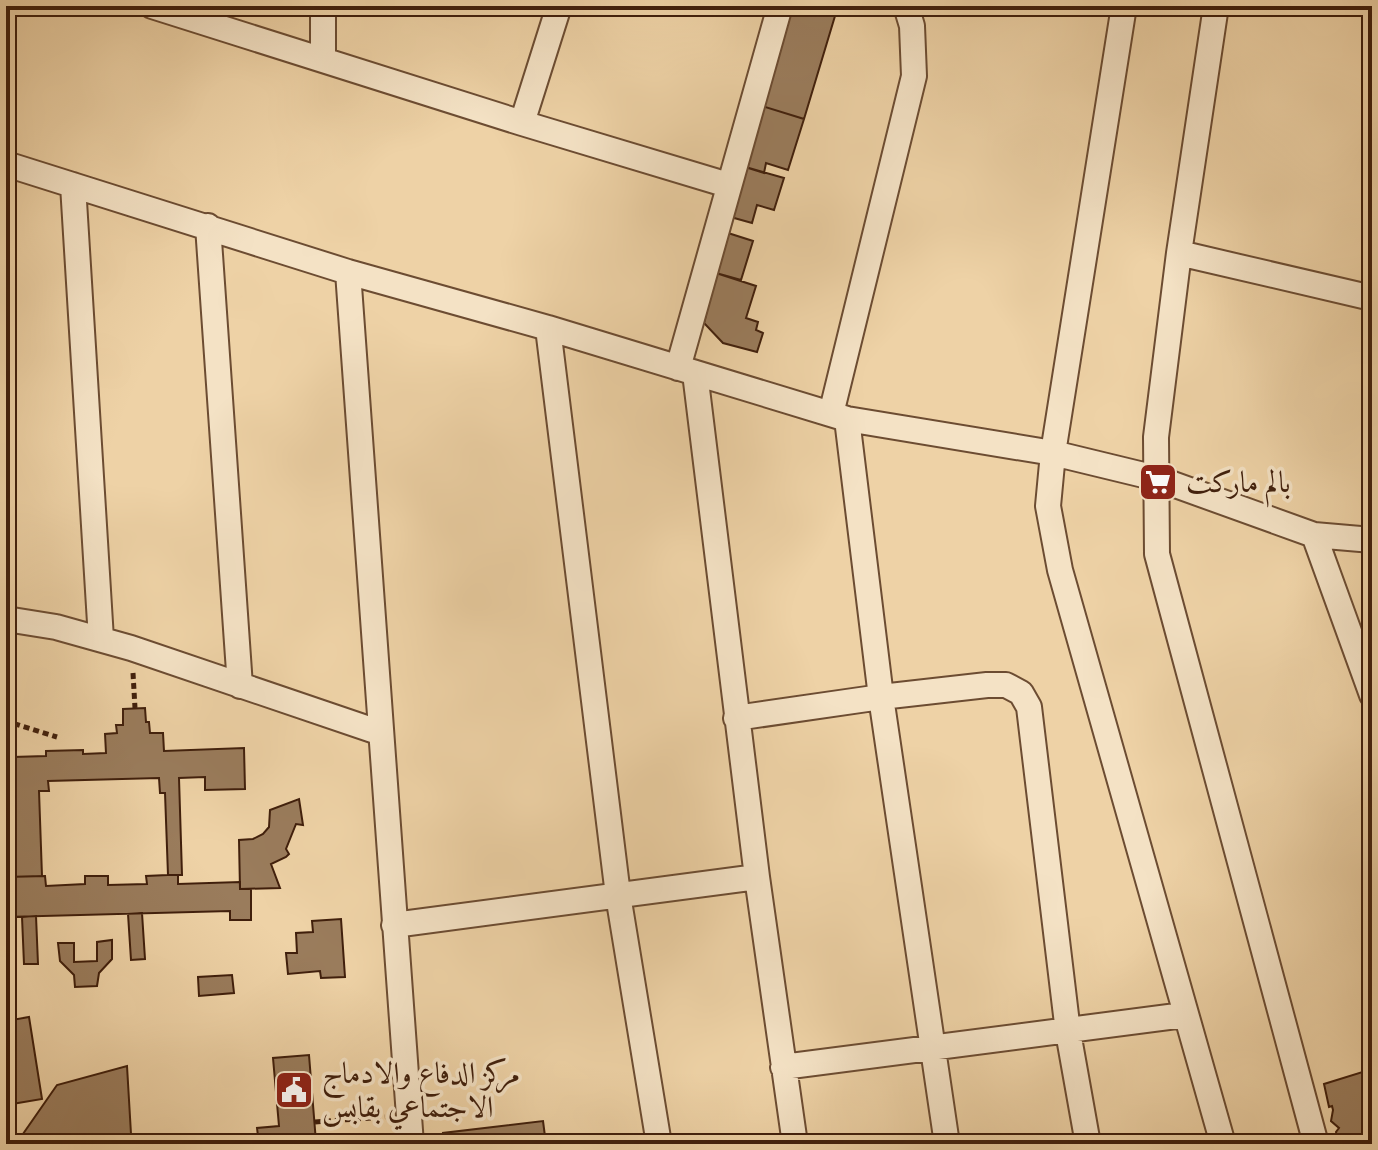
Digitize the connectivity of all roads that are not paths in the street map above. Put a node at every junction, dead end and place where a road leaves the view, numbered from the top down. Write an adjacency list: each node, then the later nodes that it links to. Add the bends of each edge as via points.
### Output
1 (152, 6): 8 (street)
2 (323, 6): 8 (street)
3 (559, 6): 9 (street)
4 (780, 6): 12 (street)
5 (906, 6): 19 (street, via 914,76)
6 (1124, 6): 20 (street)
7 (1216, 6): 14 (street)
8 (323, 59): 9 (street)
9 (522, 123): 12 (street)
10 (6, 164): 11 (street)
11 (73, 185): 13 (street); 25 (street)
12 (728, 185): 18 (street)
13 (208, 226): 15 (street); 27 (street)
14 (1179, 253): 16 (street); 21 (street, via 1156,437)
15 (348, 272): 17 (street); 31 (street)
16 (1372, 298)
17 (548, 328): 18 (street); 33 (street)
18 (686, 371): 19 (street); 30 (street)
19 (839, 416): 20 (street); 29 (street)
20 (1053, 453): 21 (street); 35 (street, via 1048,506 1060,570)
21 (1156, 478): 22 (street); 45 (street, via 1157,554)
22 (1314, 535): 23 (street); 26 (street)
23 (1372, 540)
24 (6, 619): 25 (street)
25 (101, 639): 27 (street)
26 (1366, 656): 28 (street)
27 (240, 686): 31 (street)
28 (1372, 695)
29 (881, 697): 30 (street); 36 (street, via 1006,685 1021,693 1029,707); 37 (street)
30 (736, 718): 32 (street)
31 (381, 733): 34 (street)
32 (757, 877): 33 (street); 38 (street)
33 (618, 895): 34 (street); 40 (street)
34 (394, 925): 39 (street)
35 (1184, 1015): 36 (street); 44 (street)
36 (1068, 1032): 37 (street); 43 (street)
37 (933, 1049): 38 (street); 42 (street)
38 (783, 1067): 41 (street)
39 (411, 1144)
40 (659, 1144)
41 (795, 1144)
42 (947, 1144)
43 (1088, 1144)
44 (1223, 1144)
45 (1316, 1144)

